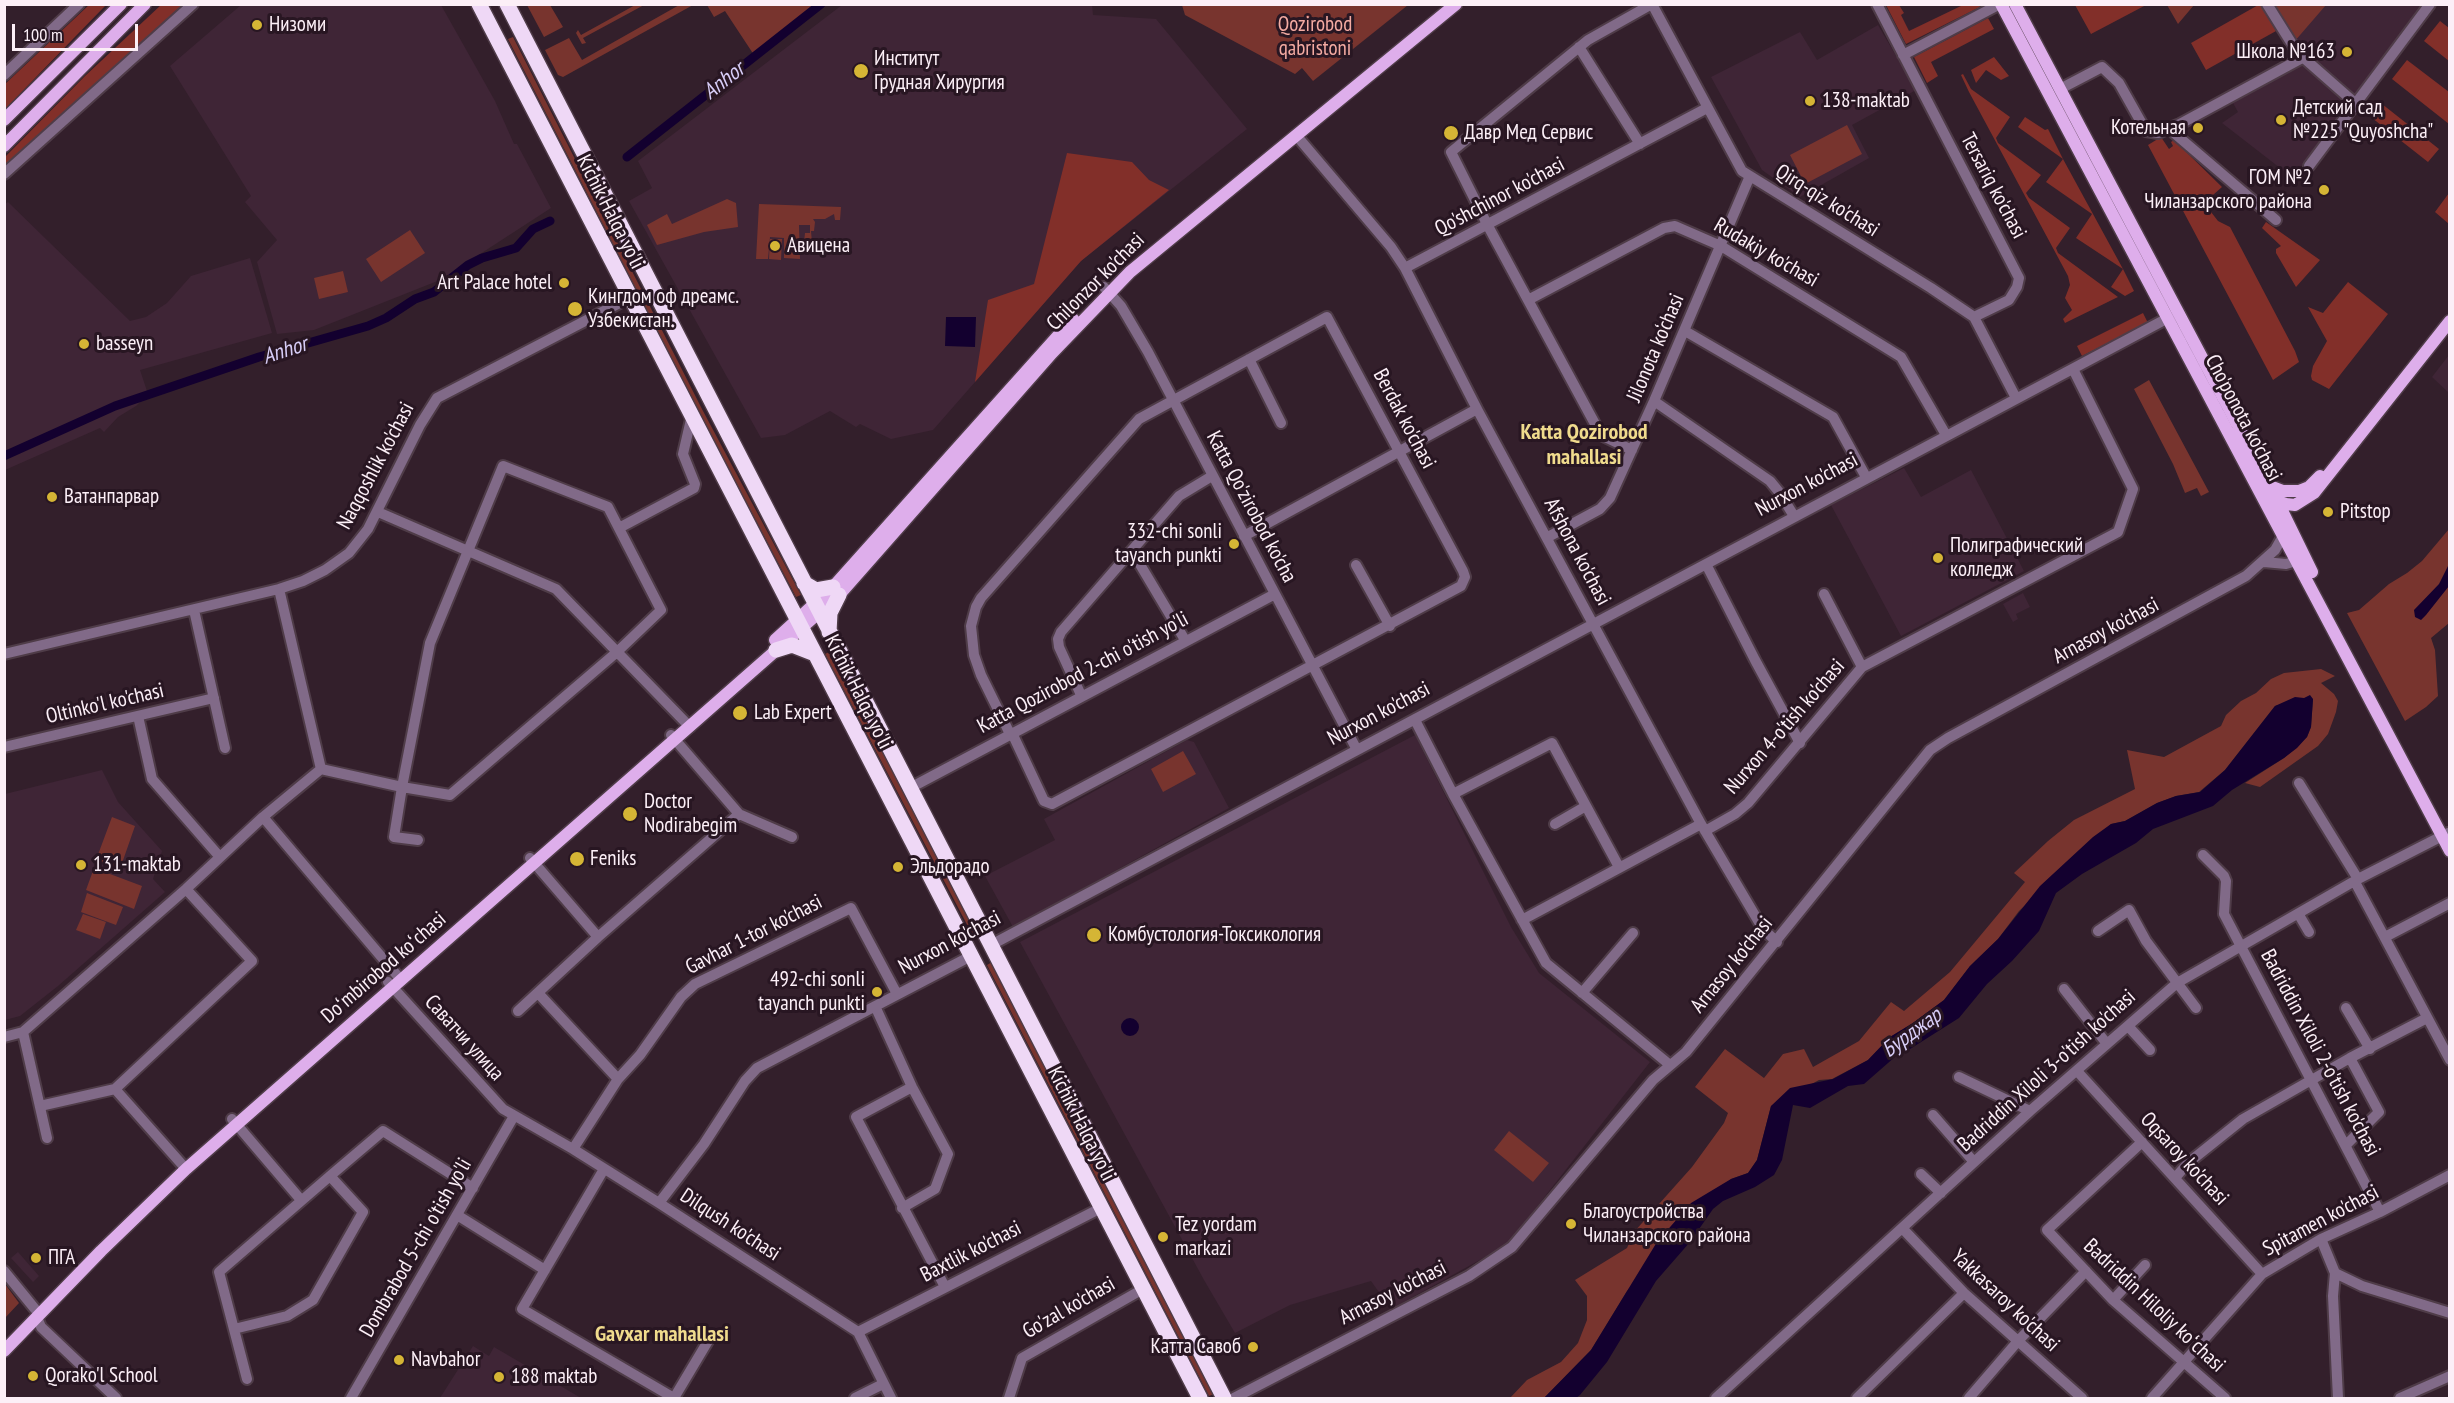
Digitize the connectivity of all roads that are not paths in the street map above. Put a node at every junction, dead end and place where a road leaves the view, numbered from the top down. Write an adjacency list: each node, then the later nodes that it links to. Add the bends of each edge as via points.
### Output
1 (80, 4): 20 (street)
2 (121, 4): 24 (main road)
3 (145, 4): 28 (main road)
4 (193, 4): 30 (street)
5 (479, 4): 16 (highway, Kichik Halqa yo'li)
6 (507, 4): 15 (highway, Kichik Halqa yo'li)
7 (1445, 4): 26 (main road, Chilonzor ko'chasi)
8 (1456, 4): 26 (main road, Chilonzor ko'chasi)
9 (1652, 4): 17 (street); 23 (street, Qirq-qiz ko'chasi)
10 (1877, 4): 18 (street)
11 (2001, 4): 18 (street); 21 (main road, Cho'ponota ko'chasi)
12 (2014, 4): 21 (main road, Cho'ponota ko'chasi)
13 (2266, 4): 19 (street)
14 (2430, 4): 22 (street)
15 (521, 33): 16 (highway, via 506,28); 73 (highway, Kichik Halqa yo'li)
16 (500, 43): 37 (highway, Kichik Halqa yo'li)
17 (1580, 47): 27 (street); 33 (street, via 1450,152)
18 (1903, 55): 41 (street, Tersariq ko'chasi, via 2019,278 2009,300)
19 (2302, 58): 22 (street); 25 (street)
20 (4, 75)
21 (2054, 92): 25 (street, via 2102,67 2119,82 2146,131); 40 (main road, Cho'ponota ko'chasi)
22 (2355, 103): 29 (street)
23 (1707, 108): 27 (street, Qo'shchinor ko'chasi); 31 (street, Qirq-qiz ko'chasi, via 1738,166)
24 (4, 120)
25 (2174, 129): 32 (street)
26 (1294, 132): 35 (street, Afshona ko'chasi); 36 (main road, Chilonzor ko'chasi)
27 (1640, 144): 33 (street, Qo'shchinor ko'chasi)
28 (4, 146)
29 (2309, 166)
30 (4, 174)
31 (1750, 176): 34 (street, Jilonota ko‘chasi); 41 (street, Qirq-qiz ko'chasi)
32 (2276, 220)
33 (1488, 226): 35 (street, Qo'shchinor ko'chasi); 38 (street)
34 (1721, 246): 38 (street, Rudakiy ko'chasi, via 1668,226); 43 (street, Jilonota ko‘chasi); 52 (street, Rudakiy ko'chasi, via 1901,357)
35 (1406, 268): 49 (street, Afshona ko'chasi)
36 (1107, 290): 47 (street, Katta Qo'zirobod ko'cha, via 1121,306); 75 (main road, Chilonzor ko'chasi, via 1049,344)
37 (631, 297): 50 (highway, Kichik Halqa yo'li); 61 (street, Naqqoshlik ko'chasi, via 438,398 420,424)
38 (1528, 300): 53 (street, via 1601,435)
39 (2450, 311): 57 (main road, Arnasoy ko'chasi)
40 (2173, 315): 45 (street, Nurxon ko'chasi); 58 (main road, Cho'ponota ko'chasi)
41 (1974, 317): 46 (street, Qirq-qiz ko'chasi)
42 (2450, 321): 60 (main road, Arnasoy ko'chasi, via 2325,481)
43 (1685, 331): 48 (street, Jilonota ko‘chasi); 56 (street, via 1833,417)
44 (1250, 359): 47 (street, Berdak ko'chasi); 51 (street); 54 (street, Berdak ko'chasi, via 1327,317)
45 (2073, 369): 46 (street, Nurxon ko'chasi); 91 (street, Nurxon 4-o'tish ko'chasi, via 2133,489 2118,532)
46 (2016, 398): 52 (street, Nurxon ko'chasi)
47 (1172, 400): 55 (street, Katta Qo'zirobod ko'cha); 97 (street, Berdak ko'chasi, via 1139,419 976,607 971,626 974,655)
48 (1654, 401): 53 (street, Jilonota ko‘chasi); 62 (street, via 1766,478)
49 (1477, 409): 54 (street); 66 (street, Afshona ko'chasi)
50 (692, 415): 63 (street, via 683,453 694,488); 80 (highway, Kichik Halqa yo'li)
51 (1281, 423)
52 (1946, 435): 56 (street, Nurxon ko'chasi)
53 (1632, 450): 66 (street, Jilonota ko‘chasi, via 1604,506)
54 (1400, 451): 65 (street); 82 (street, Berdak ko'chasi, via 1465,578 1457,590)
55 (1212, 476): 65 (street, Katta Qo'zirobod ko'cha); 67 (street, via 1179,496)
56 (1866, 477): 62 (street, Nurxon ko'chasi)
57 (2309, 486): 58 (main road, via 2290,492); 60 (main road, Arnasoy ko'chasi)
58 (2265, 489): 59 (main road); 64 (main road, Cho'ponota ko'chasi)
59 (2278, 501): 60 (main road); 64 (main road, Cho'ponota ko'chasi)
60 (2300, 503): 64 (main road, Arnasoy ko'chasi)
61 (378, 512): 68 (street); 74 (street, Naqqoshlik ko'chasi, via 363,538 341,559 314,576)
62 (1794, 516): 71 (street, Nurxon ko'chasi)
63 (619, 528): 68 (street, via 608,507 503,466); 86 (street, via 661,610)
64 (2286, 531): 69 (main road, Cho'ponota ko'chasi); 70 (street, Arnasoy ko'chasi); 89 (main road, Cho'ponota ko'chasi)
65 (1244, 536): 76 (street, Katta Qo'zirobod ko'cha)
66 (1548, 537): 81 (street, Afshona ko'chasi)
67 (1132, 551): 84 (street); 92 (street, via 1058,639)
68 (468, 552): 86 (street, via 556,589); 105 (street, via 430,643)
69 (2296, 561): 70 (street); 89 (main road, Cho'ponota ko'chasi)
70 (2264, 562): 131 (street, Arnasoy ko'chasi, via 2232,585 1934,747)
71 (1706, 564): 81 (street, Nurxon ko'chasi); 99 (street)
72 (1356, 566): 82 (street)
73 (804, 583): 75 (highway, via 816,591); 78 (highway, Kichik Halqa yo'li)
74 (279, 589): 79 (street, Naqqoshlik ko'chasi); 103 (street)
75 (836, 591): 78 (main road, Chilonzor ko'chasi); 83 (highway)
76 (1275, 594): 84 (street, Katta Qozirobod 2-chi o'tish yo'li); 90 (street, Katta Qo'zirobod ko'cha)
77 (1824, 594): 91 (street)
78 (817, 608): 80 (main road, Chilonzor ko'chasi); 83 (highway, Kichik Halqa yo'li)
79 (194, 610): 87 (street, Naqqoshlik ko'chasi); 93 (street)
80 (800, 624): 85 (main road, Doʻmbirobod koʻchasi); 88 (highway, Kichik Halqa yo'li); 96 (main road, Doʻmbirobod koʻchasi, via 755,658)
81 (1593, 624): 95 (street, Nurxon ko'chasi); 112 (street, Afshona ko'chasi)
82 (1390, 626): 90 (street, Berdak ko'chasi)
83 (829, 632): 106 (highway, Kichik Halqa yo'li)
84 (1185, 640): 92 (street, Katta Qozirobod 2-chi o'tish yo'li)
85 (776, 650): 88 (highway, via 792,645); 96 (main road, Doʻmbirobod koʻchasi)
86 (617, 652): 96 (street); 105 (street, via 450,795)
87 (4, 654)
88 (815, 654): 134 (highway, Kichik Halqa yo'li)
89 (2350, 655): 113 (main road, Cho'ponota ko'chasi)
90 (1311, 665): 97 (street, Berdak ko'chasi, via 1052,804 1044,801); 102 (street, Katta Qo'zirobod ko'cha)
91 (1862, 666): 99 (street, Nurxon 4-o'tish ko'chasi)
92 (1082, 695): 97 (street, Katta Qozirobod 2-chi o'tish yo'li)
93 (214, 698): 94 (street, Oltinko'l ko'chasi); 101 (street)
94 (138, 716): 100 (street, Oltinko'l ko'chasi); 118 (street, via 152,779)
95 (1415, 720): 102 (street, Nurxon ko'chasi); 107 (street)
96 (688, 724): 98 (main road, Doʻmbirobod koʻchasi)
97 (1011, 734): 106 (street, Katta Qozirobod 2-chi o'tish yo'li)
98 (673, 737): 109 (street); 119 (main road, Doʻmbirobod koʻchasi)
99 (1800, 743): 112 (street, Nurxon 4-o'tish ko'chasi, via 1742,809)
100 (4, 747)
101 (225, 748)
102 (1356, 750): 132 (street, Nurxon ko'chasi)
103 (321, 769): 105 (street); 110 (street)
104 (2299, 783): 121 (street)
105 (402, 787): 115 (street, via 394,837)
106 (910, 788): 132 (highway, Kichik Halqa yo'li)
107 (1453, 794): 108 (street, via 1552,743); 125 (street)
108 (1586, 806): 111 (street); 120 (street)
109 (739, 814): 114 (street); 129 (street)
110 (263, 817): 118 (street); 135 (street, Саватчи улица)
111 (1555, 824)
112 (1703, 827): 120 (street, Nurxon 4-o'tish ko'chasi); 131 (street, Afshona ko'chasi, via 1763,929)
113 (2446, 835): 116 (main road, Cho'ponota ko'chasi); 121 (street, Badriddin Xiloli 3-o'tish ko'chasi)
114 (792, 837)
115 (418, 840)
116 (2450, 851)
117 (2203, 855): 133 (street, Badriddin Xiloli 2-o'tish ko'chasi, via 2224,876 2224,914)
118 (219, 856): 122 (street)
119 (532, 860): 129 (street); 135 (main road, Doʻmbirobod koʻchasi)
120 (1619, 867): 125 (street, Nurxon 4-o'tish ko'chasi)
121 (2356, 881): 124 (street, Badriddin Xiloli 3-o'tish ko'chasi); 130 (street)
122 (186, 889): 147 (street); 160 (street, via 252,961)
123 (2450, 903): 130 (street)
124 (2299, 915): 127 (street); 133 (street, Badriddin Xiloli 3-o'tish ko'chasi)
125 (1522, 920): 139 (street, via 1546,963)
126 (2098, 931): 136 (street, via 2129,910)
127 (2309, 932)
128 (1633, 933): 139 (street)
129 (598, 937): 138 (street)
130 (2385, 937): 145 (street)
131 (1777, 942): 154 (street, Arnasoy ko'chasi, via 1686,1052)
132 (991, 945): 134 (highway, Nurxon ko'chasi); 216 (highway, Kichik Halqa yo'li)
133 (2241, 945): 136 (street, Badriddin Xiloli 3-o'tish ko'chasi); 158 (street, Badriddin Xiloli 2-o'tish ko'chasi)
134 (971, 956): 140 (street, Nurxon ko'chasi); 182 (highway, Kichik Halqa yo'li)
135 (394, 981): 164 (street, Саватчи улица, via 503,1109); 165 (main road, Doʻmbirobod koʻchasi)
136 (2177, 983): 142 (street); 146 (street, Badriddin Xiloli 3-o'tish ko'chasi)
137 (2064, 988): 149 (street)
138 (538, 993): 144 (street); 157 (street)
139 (1582, 993): 154 (street)
140 (897, 994): 141 (street, Nurxon ko'chasi); 157 (street, Gavhar 1-tor ko'chasi, via 851,908 695,984)
141 (874, 1006): 159 (street); 180 (street, Nurxon ko'chasi, via 752,1072)
142 (2196, 1008)
143 (2346, 1008): 150 (street)
144 (518, 1011)
145 (2427, 1018): 150 (street); 153 (street)
146 (2128, 1026): 149 (street, Badriddin Xiloli 3-o'tish ko'chasi); 151 (street)
147 (23, 1032): 148 (street); 161 (street)
148 (4, 1037)
149 (2107, 1044): 155 (street, Badriddin Xiloli 3-o'tish ko'chasi)
150 (2370, 1049): 152 (street)
151 (2150, 1050)
152 (2350, 1058): 158 (street); 168 (street, via 2379,1112)
153 (2450, 1060)
154 (1670, 1065): 217 (street, Arnasoy ko'chasi, via 1526,1234 1498,1258)
155 (2077, 1071): 162 (street, Badriddin Xiloli 3-o'tish ko'chasi); 167 (street, Oqsaroy ko'chasi)
156 (1959, 1077): 162 (street)
157 (618, 1079): 169 (street, Gavhar 1-tor ko'chasi)
158 (2313, 1080): 168 (street, Badriddin Xiloli 2-o'tish ko'chasi); 176 (street, via 2243,1119)
159 (912, 1087): 181 (street, via 948,1154 935,1189); 181 (street, via 856,1117)
160 (115, 1089): 161 (street); 171 (street)
161 (40, 1106): 166 (street)
162 (2030, 1111): 170 (street, Badriddin Xiloli 3-o'tish ko'chasi)
163 (1933, 1115): 170 (street)
164 (514, 1116): 169 (street, Dilqush ko'chasi); 177 (street, Dombrabod 5-chi o'tish yo'li)
165 (234, 1121): 171 (main road, Doʻmbirobod koʻchasi); 179 (street)
166 (47, 1138)
167 (2142, 1143): 176 (street, Oqsaroy ko'chasi); 190 (street, Badriddin Hiloliy koʻchasi, via 2047,1230)
168 (2346, 1145): 183 (street, Badriddin Xiloli 2-o'tish ko'chasi)
169 (573, 1149): 172 (street, Dilqush ko'chasi)
170 (1974, 1162): 178 (street, Badriddin Xiloli 3-o'tish ko'chasi)
171 (184, 1166): 198 (main road, Doʻmbirobod koʻchasi)
172 (604, 1168): 180 (street, Dilqush ko'chasi); 188 (street)
173 (1921, 1174): 178 (street)
174 (2450, 1175): 183 (street, Spitamen ko'chasi)
175 (330, 1176): 177 (street, via 383,1131); 179 (street); 199 (street, via 363,1212 313,1300 287,1316)
176 (2175, 1178): 192 (street, Oqsaroy ko'chasi)
177 (472, 1188): 184 (street, Dombrabod 5-chi o'tish yo'li)
178 (1941, 1194): 185 (street, Badriddin Xiloli 3-o'tish ko'chasi)
179 (301, 1200): 199 (street, via 219,1272)
180 (659, 1203): 200 (street, Dilqush ko'chasi)
181 (902, 1208): 193 (street)
182 (1101, 1208): 193 (street, Baxtlik ko'chasi); 194 (highway, Kichik Halqa yo'li)
183 (2380, 1212): 186 (street, Spitamen ko'chasi)
184 (457, 1215): 188 (street); 210 (street, Dombrabod 5-chi o'tish yo'li)
185 (1903, 1229): 195 (street, Yakkasaroy ko'chasi); 218 (street, Badriddin Xiloli 3-o'tish ko'chasi)
186 (2321, 1239): 191 (street); 192 (street, Spitamen ko'chasi)
187 (2145, 1264): 196 (street)
188 (544, 1270): 211 (street, via 522,1309)
189 (4, 1271): 198 (street)
190 (2086, 1271): 196 (street, Badriddin Hiloliy koʻchasi); 203 (street)
191 (2336, 1273): 197 (street, via 2362,1286); 224 (street, via 2333,1296)
192 (2262, 1274): 205 (street, Spitamen ko'chasi)
193 (945, 1287): 200 (street, Baxtlik ko'chasi)
194 (1143, 1289): 214 (street, Go'zal ko'chasi, via 1022,1358); 215 (highway, Kichik Halqa yo'li)
195 (1964, 1293): 203 (street, Yakkasaroy ko'chasi); 219 (street)
196 (2113, 1300): 205 (street, Badriddin Hiloliy koʻchasi)
197 (2450, 1313)
198 (37, 1316): 201 (main road, Doʻmbirobod koʻchasi); 204 (main road, Doʻmbirobod koʻchasi); 209 (street)
199 (234, 1329): 207 (street)
200 (858, 1332): 208 (street)
201 (4, 1340)
202 (708, 1341): 211 (street)
203 (2018, 1341): 220 (street); 221 (street, Yakkasaroy ko'chasi)
204 (4, 1352)
205 (2183, 1362): 222 (street, Spitamen ko'chasi); 223 (street, Badriddin Hiloliy koʻchasi)
206 (2450, 1376): 225 (street)
207 (247, 1379)
208 (883, 1384): 212 (street); 213 (street)
209 (116, 1398)
210 (351, 1398)
211 (674, 1398)
212 (855, 1398)
213 (891, 1398)
214 (1009, 1398)
215 (1200, 1398)
216 (1224, 1398)
217 (1234, 1398)
218 (1716, 1398)
219 (1857, 1398)
220 (1969, 1398)
221 (2082, 1398)
222 (2152, 1398)
223 (2225, 1398)
224 (2338, 1398)
225 (2400, 1398)

